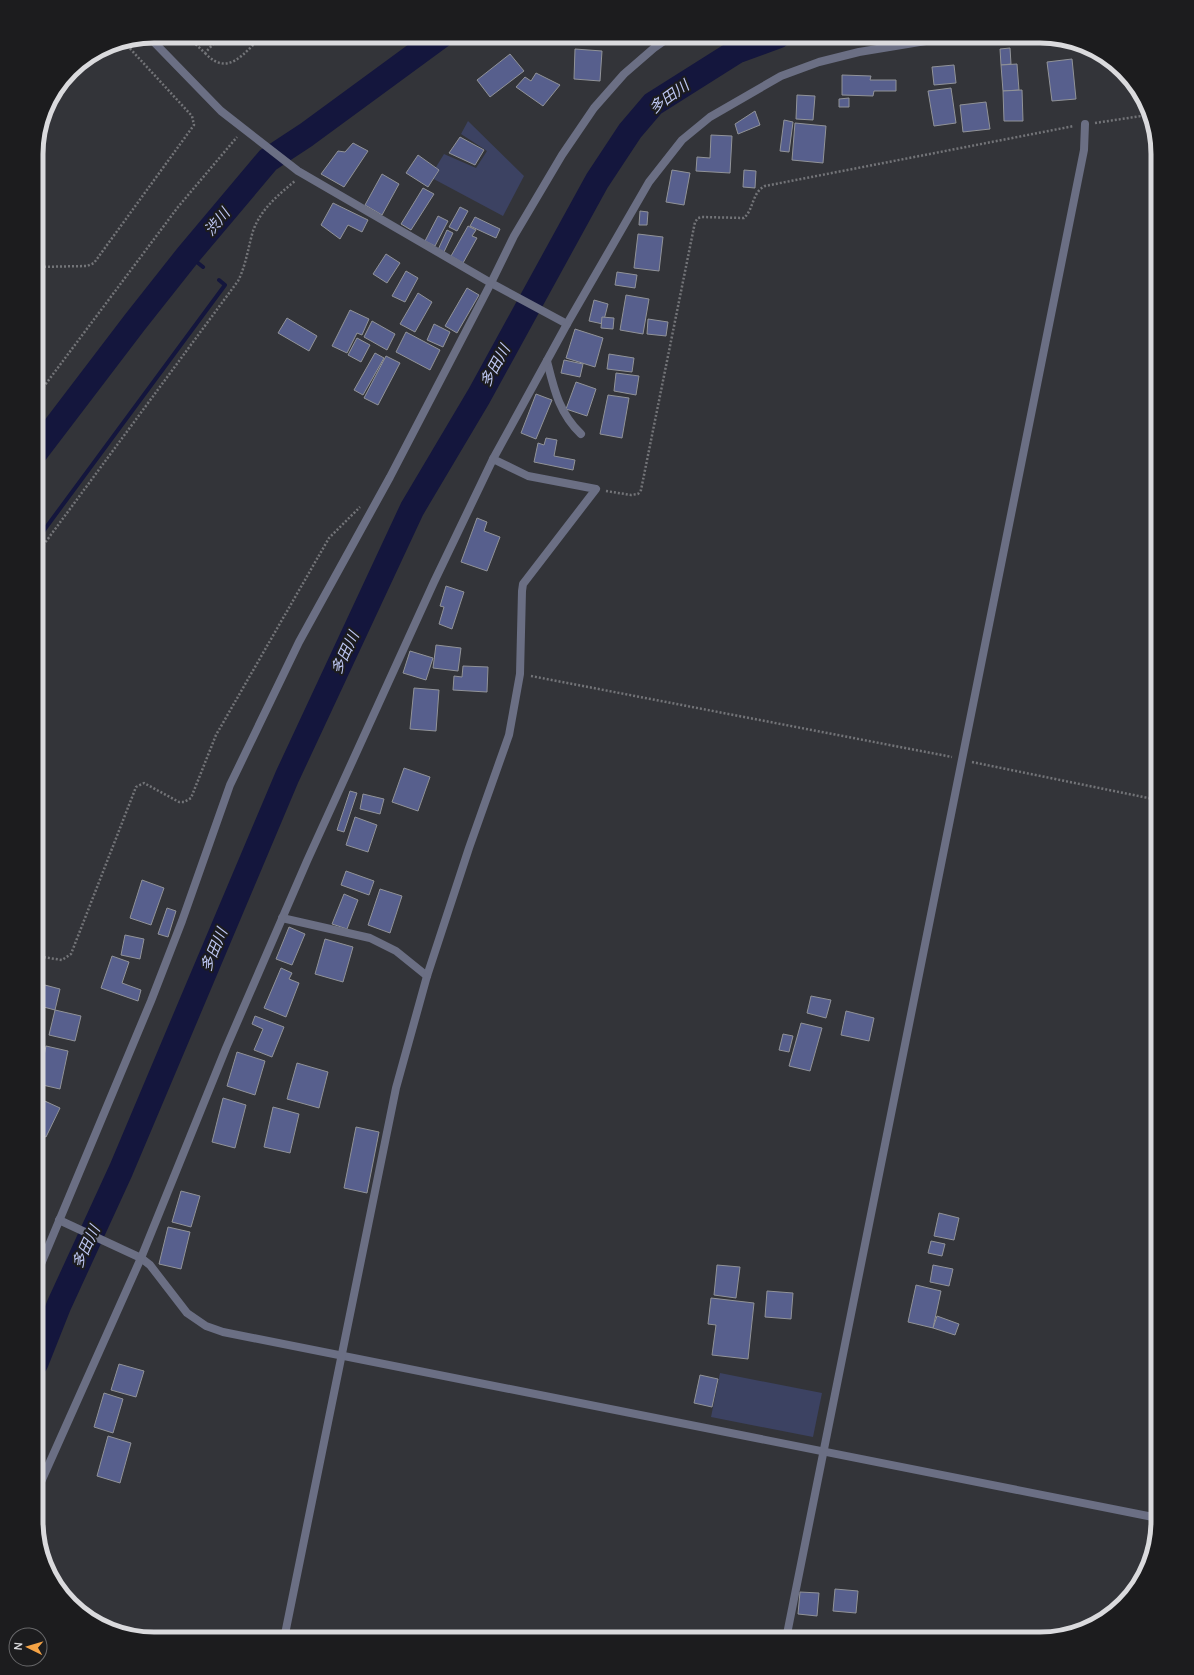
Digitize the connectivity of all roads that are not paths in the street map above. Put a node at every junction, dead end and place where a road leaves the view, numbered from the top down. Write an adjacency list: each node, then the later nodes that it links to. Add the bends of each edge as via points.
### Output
1 (155, 43): 5 (street, via 222,111 301,173)
2 (661, 43): 5 (street, via 624,74 594,108 562,155 514,236)
3 (914, 43): 6 (street, via 859,52 781,76 710,117 682,140 648,182)
4 (1086, 124): 16 (street, via 1084,150)
5 (494, 285): 6 (street); 12 (street, via 299,642 230,785 151,1001)
6 (567, 324): 7 (street)
7 (547, 361): 8 (street, via 556,397); 9 (street)
8 (581, 434)
9 (493, 459): 10 (street, via 434,582); 11 (street, via 528,476 596,489 523,584 520,674 509,735)
10 (282, 918): 11 (street, via 370,938 396,951); 13 (street)
11 (427, 976): 15 (street, via 396,1088)
12 (59, 1220): 13 (street); 14 (street)
13 (141, 1258): 15 (street, via 150,1265 187,1313 206,1326); 17 (street)
14 (43, 1259)
15 (341, 1357): 16 (street); 19 (street)
16 (824, 1452): 18 (street); 20 (street)
17 (43, 1477)
18 (1151, 1517)
19 (285, 1632)
20 (787, 1632)

